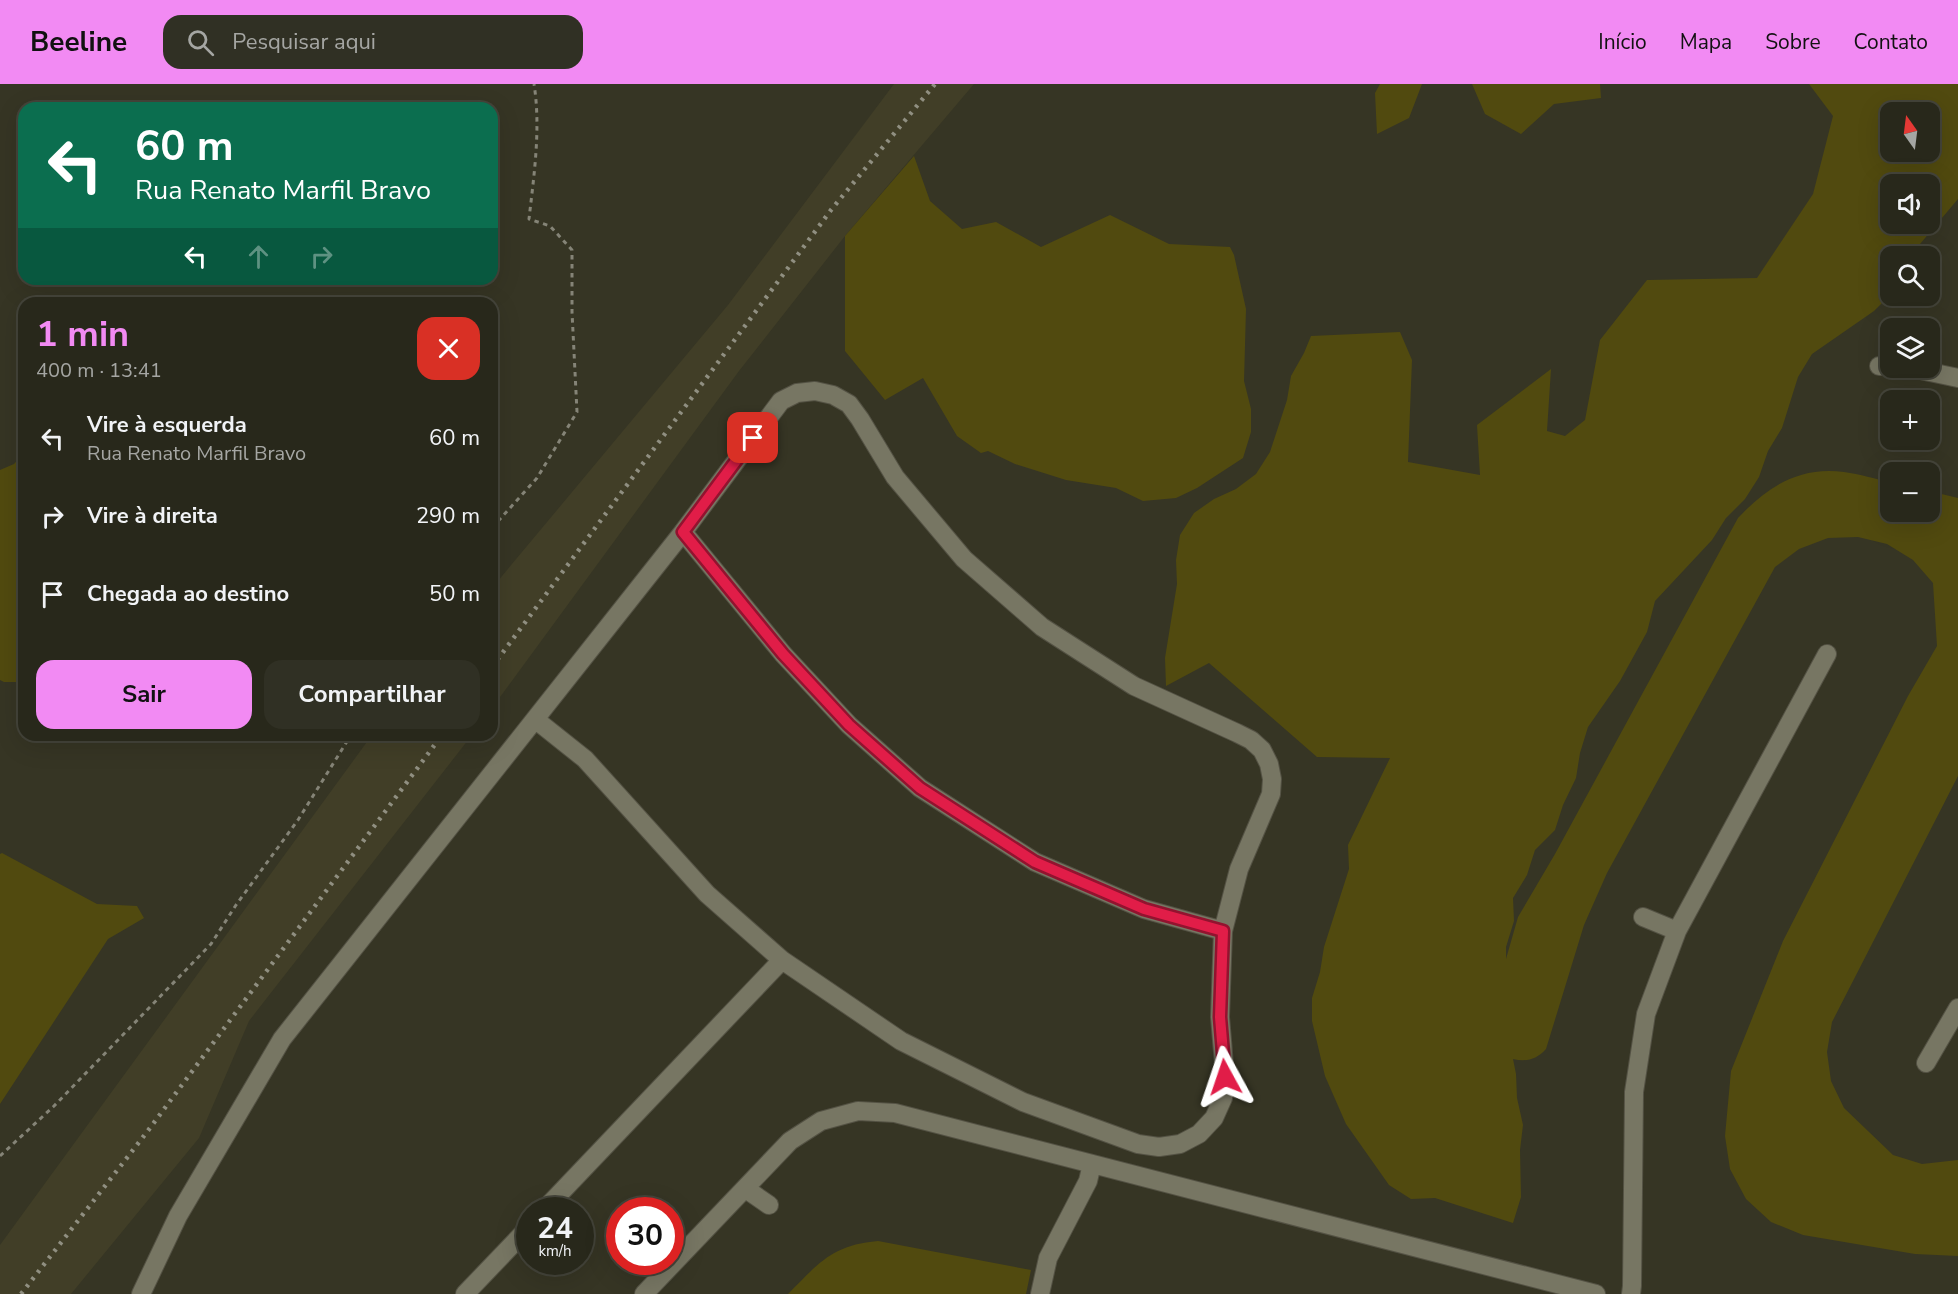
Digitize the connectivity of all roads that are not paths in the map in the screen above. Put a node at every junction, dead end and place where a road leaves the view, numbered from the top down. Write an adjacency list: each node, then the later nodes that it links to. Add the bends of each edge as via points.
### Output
1 (1940, 374): 2 (street)
2 (1958, 378)
3 (683, 532): 5 (street); 7 (street, via 790,662 849,725 920,788 1035,862 1144,909); 7 (street, via 781,401 797,393 815,391 833,395 849,405 895,477 964,559 1042,627 1134,686 1237,733 1262,750 1271,771 1270,794 1239,869)
4 (1827, 654): 8 (street)
5 (536, 720): 9 (street, via 585,759 708,894); 18 (street, via 282,1039 178,1216)
6 (1643, 917): 8 (street)
7 (1223, 931): 9 (street, via 1223,1098 1214,1118 1199,1134 1180,1144 1159,1148 1023,1102 901,1041)
8 (1677, 932): 23 (street, via 1647,1014 1634,1092)
9 (782, 960): 14 (street)
10 (1958, 1008): 11 (street)
11 (1926, 1063)
12 (1092, 1164): 13 (street, via 895,1113 858,1111 821,1121 790,1141); 17 (street); 21 (street, via 1088,1181 1048,1258)
13 (746, 1189): 15 (street); 20 (street)
14 (556, 1197)
15 (769, 1205)
16 (516, 1241): 19 (street)
17 (1575, 1291): 22 (street)
18 (141, 1294)
19 (465, 1294)
20 (645, 1294)
21 (1040, 1294)
22 (1596, 1294)
23 (1631, 1294)

